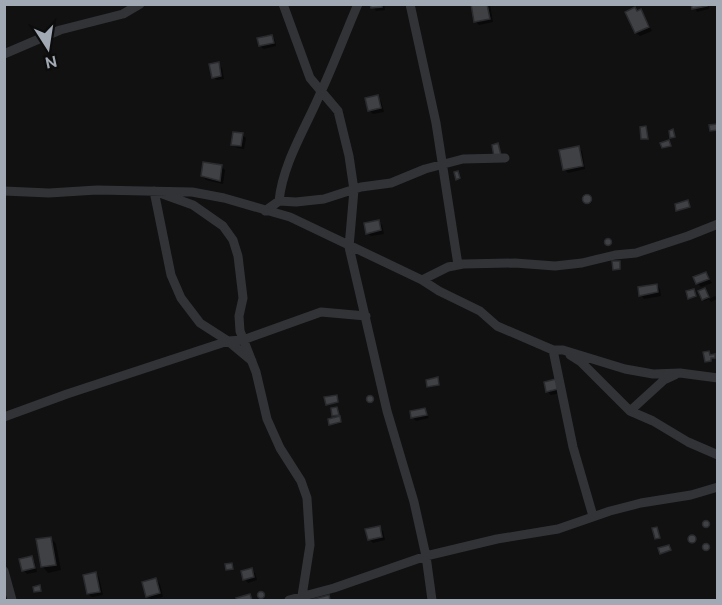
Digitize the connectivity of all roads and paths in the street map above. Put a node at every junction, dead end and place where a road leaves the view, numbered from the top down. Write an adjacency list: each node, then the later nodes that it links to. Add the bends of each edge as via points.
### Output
1 (140, 4): 5 (street, via 123,14 60,30)
2 (284, 4): 6 (street, via 310,78)
3 (358, 4): 6 (street)
4 (410, 4): 8 (street)
5 (4, 54)
6 (321, 93): 10 (street, via 338,111); 12 (street, via 287,166)
7 (505, 158): 8 (street, via 464,159)
8 (443, 165): 10 (street, via 391,183); 16 (street)
9 (4, 190): 11 (street)
10 (354, 190): 12 (street, via 324,199); 15 (street)
11 (154, 191): 13 (street, via 192,192); 19 (street, via 193,205 223,226 233,240 243,298 239,316); 20 (street, via 171,275 181,298 200,323)
12 (279, 201): 13 (street)
13 (265, 211): 15 (street, via 290,218)
14 (717, 224): 16 (street, via 636,253 582,263)
15 (349, 247): 17 (street); 18 (street)
16 (458, 265): 17 (street)
17 (422, 280): 21 (street, via 480,311 497,326)
18 (366, 316): 19 (street, via 321,312); 30 (street)
19 (243, 340): 20 (street); 22 (street)
20 (228, 341): 22 (street); 26 (street)
21 (558, 350): 23 (street, via 625,369); 25 (street, via 581,362); 29 (street, via 573,447)
22 (252, 361): 32 (street, via 267,419 307,498 310,545)
23 (680, 373): 24 (street); 25 (street, via 664,380)
24 (717, 378)
25 (630, 411): 27 (street)
26 (4, 417)
27 (717, 455)
28 (717, 487): 29 (street)
29 (593, 516): 30 (street, via 558,529)
30 (426, 556): 32 (street); 35 (street)
31 (4, 571): 33 (street)
32 (302, 596): 34 (street)
33 (12, 600)
34 (289, 600)
35 (432, 600)

